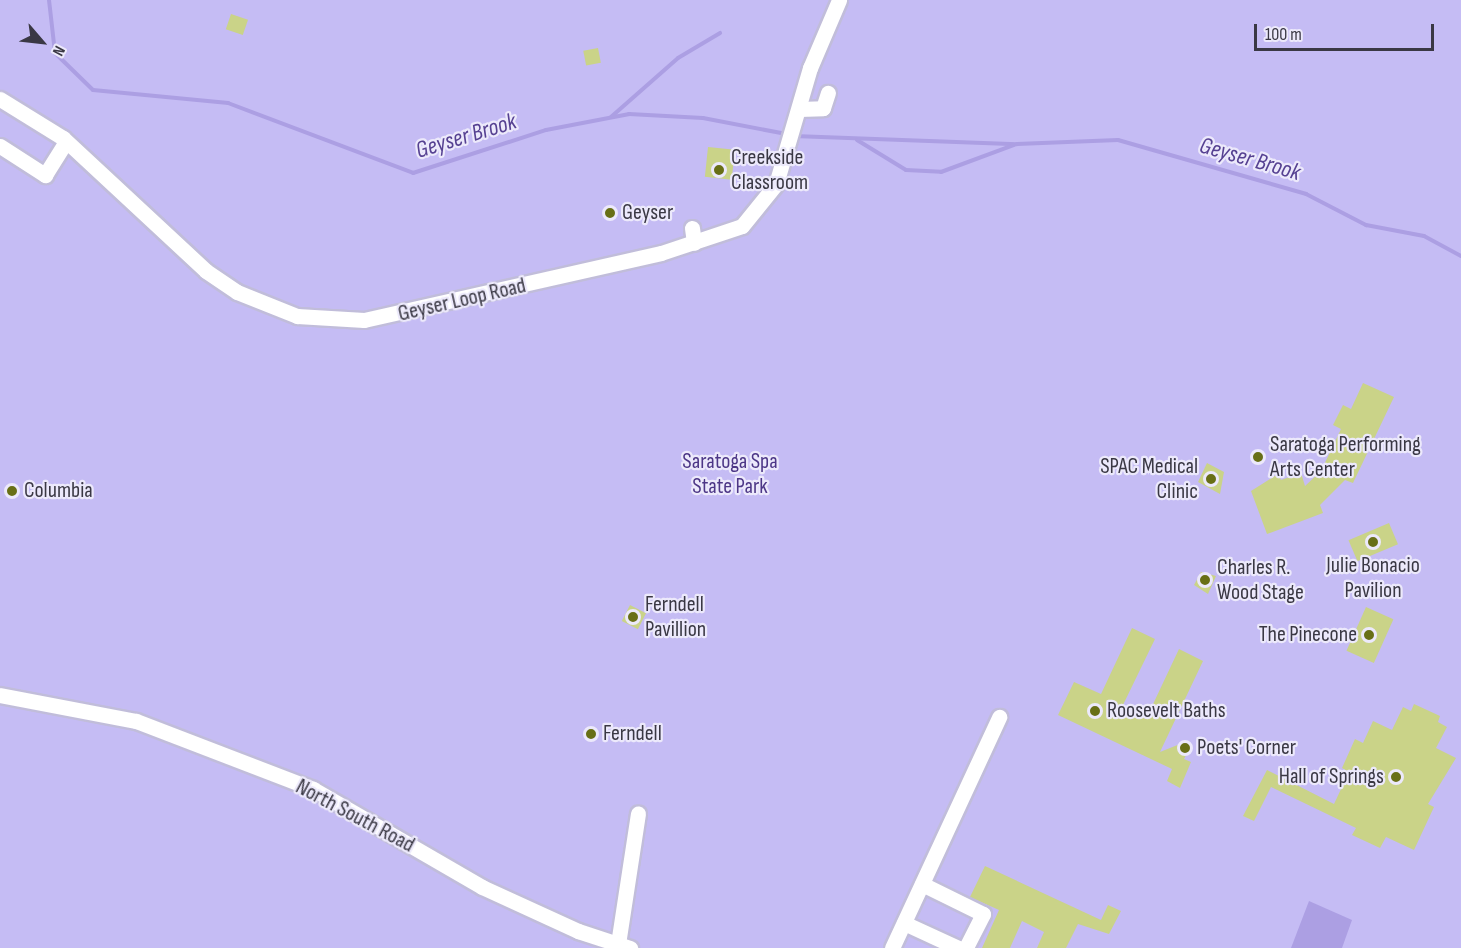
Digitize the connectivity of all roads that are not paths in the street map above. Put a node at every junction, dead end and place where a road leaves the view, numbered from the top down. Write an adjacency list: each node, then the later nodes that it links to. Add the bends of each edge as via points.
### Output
1 (839, 0): 4 (street, Geyser Loop Road)
2 (828, 93): 4 (street, via 823,108)
3 (0, 99): 5 (street, Geyser Loop Road)
4 (799, 109): 5 (street, Geyser Loop Road, via 764,205 742,226 693,235 405,315 343,323 297,316 237,292 206,271)
5 (66, 142): 6 (street, via 45,175)
6 (0, 146)
7 (0, 695): 12 (street, North South Road, via 136,721 313,789 482,887)
8 (999, 717): 10 (street)
9 (638, 814): 12 (street)
10 (922, 884): 11 (street); 15 (street, via 983,914)
11 (904, 923): 13 (street); 14 (street)
12 (624, 946)
13 (892, 948)
14 (957, 948)
15 (966, 948)

